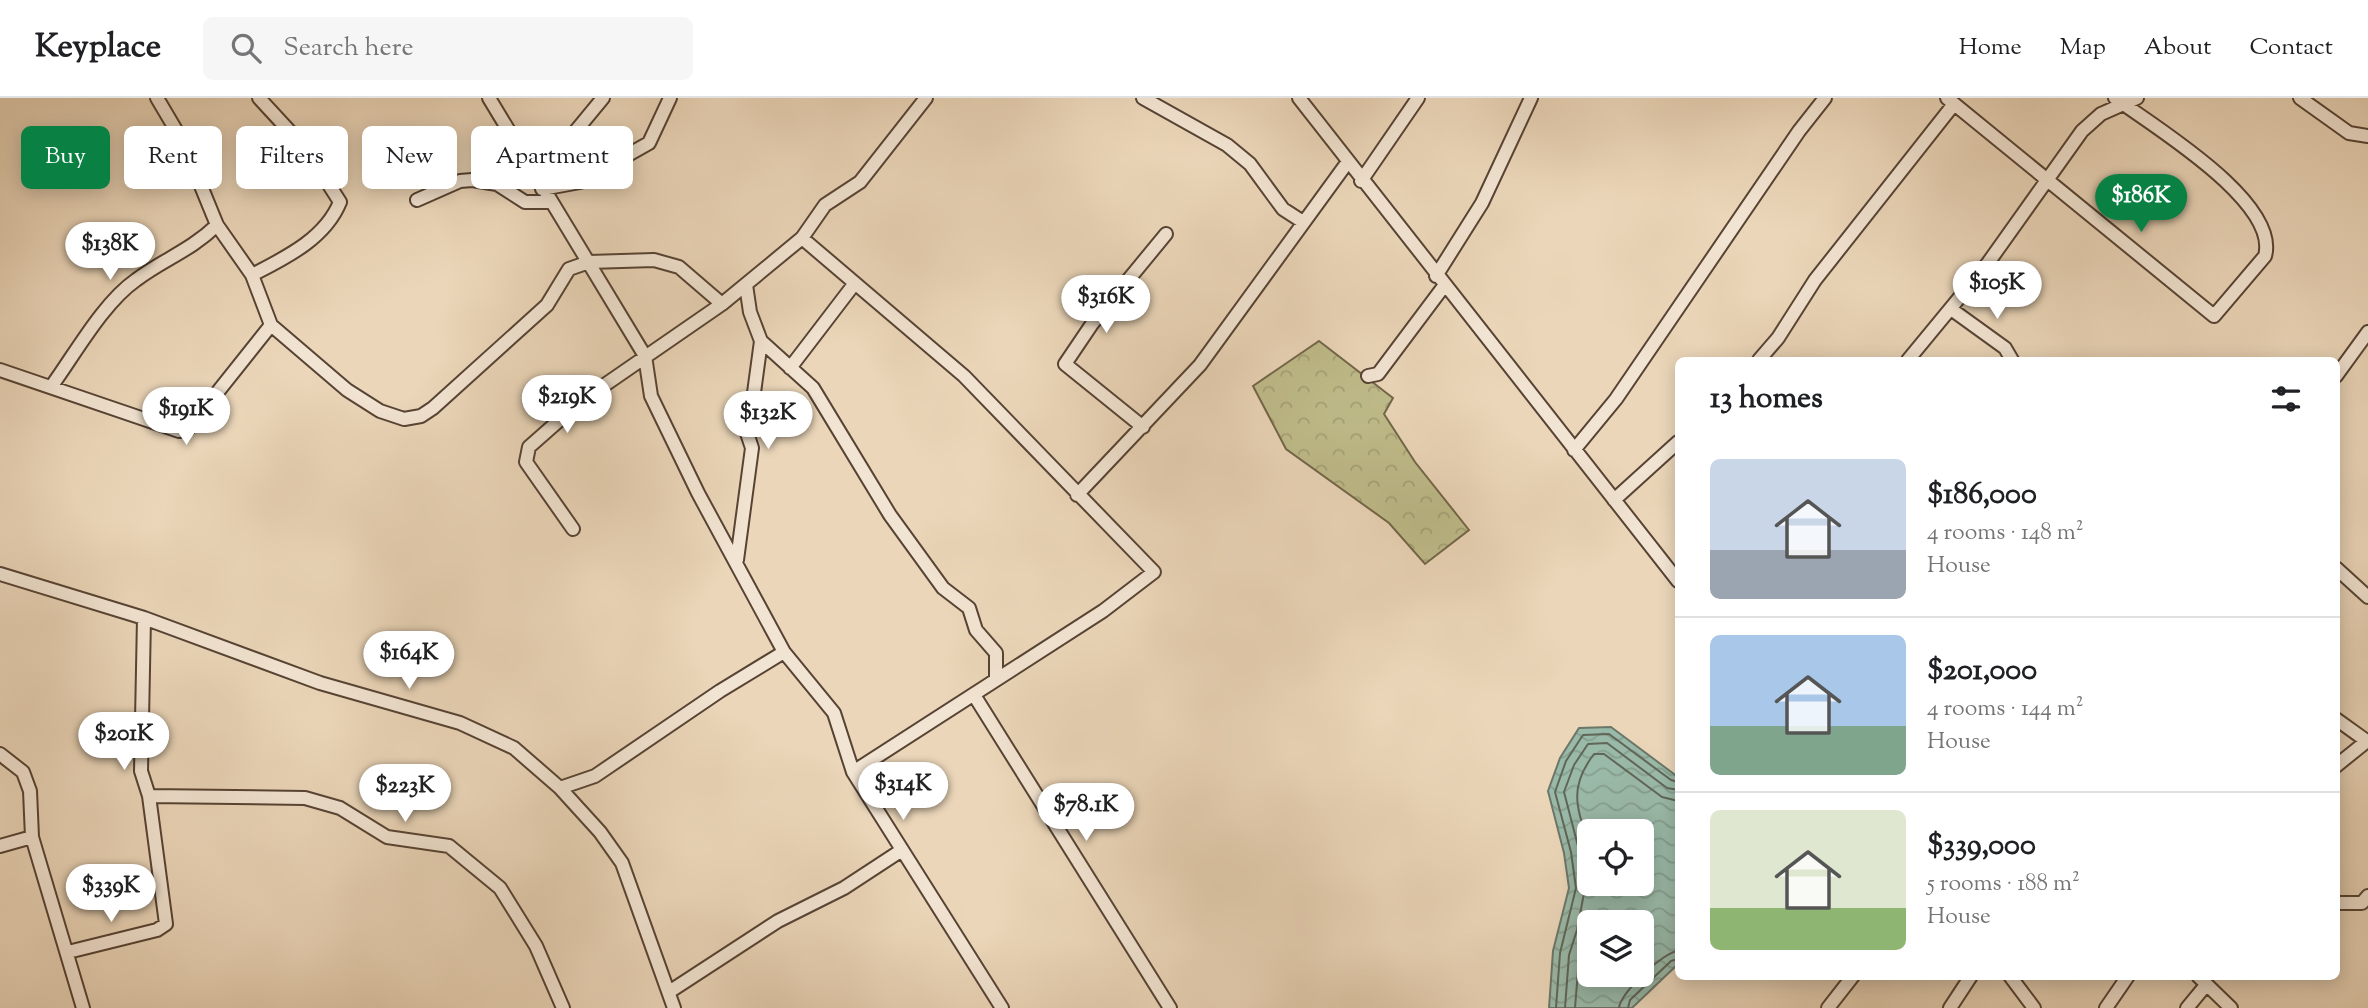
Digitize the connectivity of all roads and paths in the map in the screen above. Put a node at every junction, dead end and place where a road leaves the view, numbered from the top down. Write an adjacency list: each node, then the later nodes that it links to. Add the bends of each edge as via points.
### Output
1 (157, 98): 27 (street, via 183,142)
2 (260, 98): 31 (street, via 306,149 340,202 326,225 305,244)
3 (489, 98): 16 (street)
4 (603, 98): 17 (street)
5 (670, 98): 19 (street, via 649,143)
6 (926, 98): 29 (street, via 860,182 825,205)
7 (1144, 98): 26 (street, via 1227,145 1250,164 1283,209)
8 (1299, 98): 20 (street)
9 (1418, 98): 21 (street)
10 (1531, 98): 32 (street)
11 (1825, 98): 51 (street, via 1616,399)
12 (2137, 98): 15 (street)
13 (2300, 98): 18 (street, via 2349,134)
14 (1950, 101): 22 (street); 41 (street)
15 (2119, 101): 22 (street, via 2088,124); 22 (street, via 2231,187 2254,212 2266,236 2265,256 2214,316)
16 (505, 126)
17 (580, 126)
18 (2368, 136)
19 (633, 152)
20 (1347, 163): 21 (street); 26 (street)
21 (1362, 181): 32 (street)
22 (2046, 181): 36 (street)
23 (542, 189): 25 (street)
24 (417, 201): 25 (street, via 472,180 497,184 525,202)
25 (550, 202): 30 (street)
26 (1303, 222): 49 (street, via 1200,365)
27 (217, 225): 31 (street); 48 (street, via 195,245 129,285)
28 (1166, 234): 49 (street, via 1065,364)
29 (802, 238): 33 (street); 34 (street)
30 (589, 262): 35 (street, via 654,260 674,265); 37 (street, via 564,274 547,305 421,416 404,419 380,411 347,390); 40 (street)
31 (252, 275): 37 (street)
32 (1440, 281): 47 (street, via 1378,374); 51 (street)
33 (855, 283): 44 (street); 52 (street, via 964,376)
34 (746, 285): 35 (street); 39 (street)
35 (722, 304): 40 (street)
36 (1951, 309): 42 (street); 43 (street)
37 (271, 325): 48 (street, via 186,429 179,431)
38 (2368, 332): 46 (street)
39 (761, 341): 44 (street); 55 (street, via 753,400 743,421 752,448)
40 (645, 356): 54 (street, via 580,402 527,452 526,462); 55 (street, via 651,396)
41 (1762, 357)
42 (1911, 357)
43 (2010, 357)
44 (789, 368): 62 (street, via 813,388 890,515 943,588 969,608 976,630 996,653)
45 (0, 370): 48 (street)
46 (2340, 370)
47 (1368, 376)
48 (51, 387)
49 (1143, 427): 52 (street)
50 (1675, 445): 53 (street)
51 (1574, 450): 53 (street)
52 (1077, 495): 62 (street, via 1154,572 1124,597)
53 (1614, 500): 58 (street)
54 (573, 529)
55 (737, 560): 61 (street)
56 (2340, 572): 59 (street)
57 (0, 574): 60 (street)
58 (1675, 577)
59 (2368, 597)
60 (144, 618): 69 (street, via 320,683 481,732 526,756); 70 (street, via 141,771)
61 (784, 652): 68 (street, via 834,713); 69 (street, via 595,776)
62 (996, 679): 63 (street)
63 (974, 695): 68 (street); 89 (street)
64 (2340, 722): 65 (street)
65 (2367, 741): 67 (street)
66 (0, 754): 71 (street, via 23,772 30,791)
67 (2340, 763)
68 (853, 772): 73 (street)
69 (560, 788): 82 (street, via 622,863)
70 (149, 796): 76 (street, via 166,924); 86 (street, via 305,798 340,808 387,837 449,846 500,888 536,946)
71 (32, 837): 72 (street); 76 (street)
72 (0, 846)
73 (902, 850): 82 (street, via 844,888 778,921); 88 (street)
74 (2368, 896): 75 (street, via 2362,903)
75 (2340, 904)
76 (68, 952): 83 (street)
77 (1850, 980): 90 (street)
78 (1968, 980): 91 (street)
79 (2013, 980): 92 (street)
80 (2125, 980): 93 (street)
81 (2202, 981): 94 (street); 95 (street)
82 (668, 992): 87 (street)
83 (79, 994): 84 (street); 85 (street)
84 (71, 1008)
85 (83, 1008)
86 (563, 1008)
87 (674, 1008)
88 (1002, 1008)
89 (1170, 1008)
90 (1828, 1008)
91 (1950, 1008)
92 (2034, 1008)
93 (2106, 1008)
94 (2188, 1008)
95 (2231, 1008)

